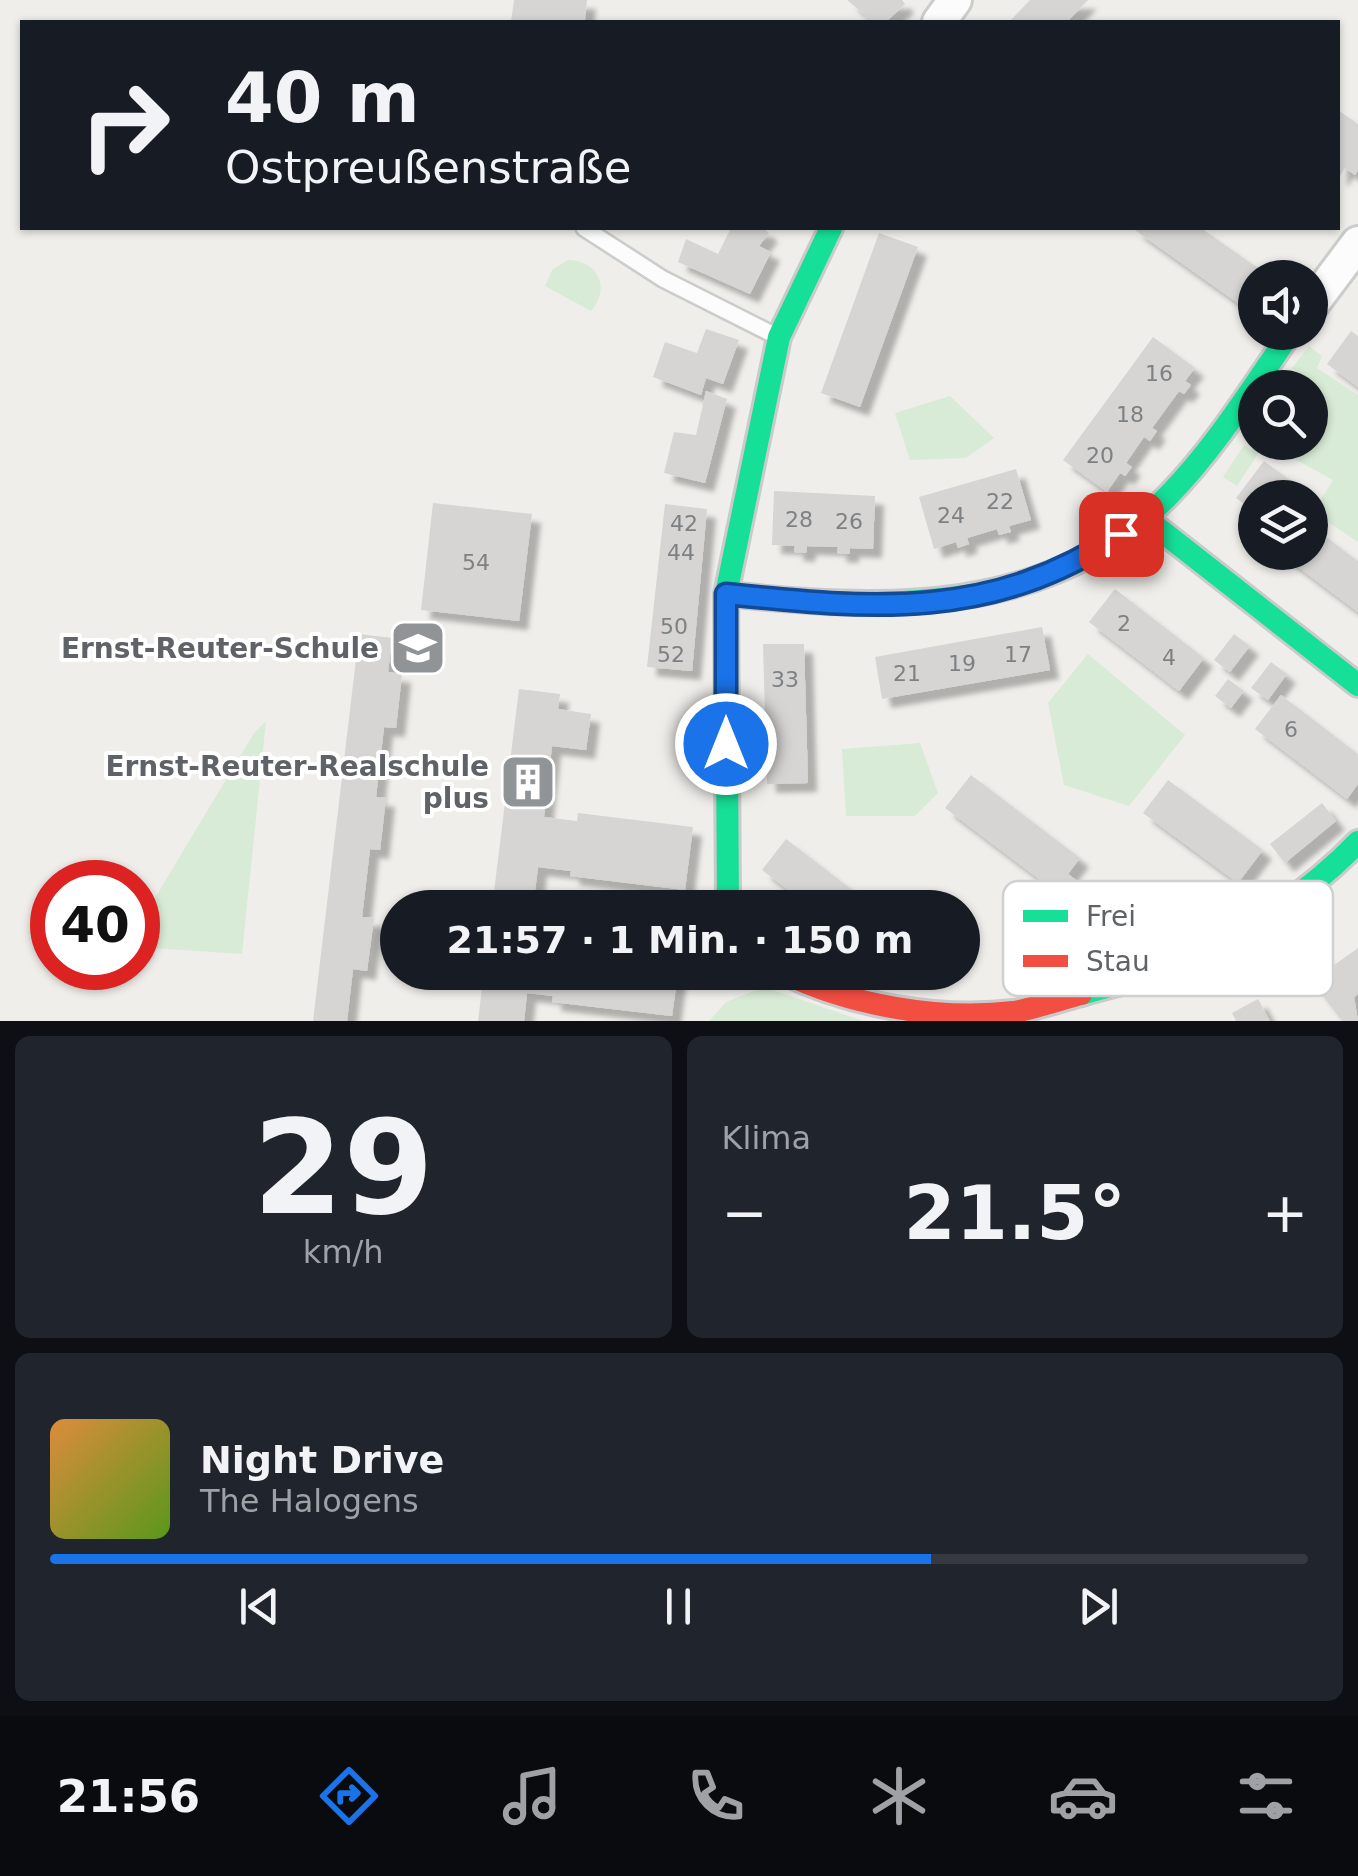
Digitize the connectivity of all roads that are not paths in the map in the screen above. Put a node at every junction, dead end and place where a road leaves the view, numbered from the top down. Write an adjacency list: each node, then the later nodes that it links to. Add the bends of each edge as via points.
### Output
1 (587, 230): 5 (lane, via 663,279)
2 (830, 230): 5 (street)
3 (1358, 243): 4 (street)
4 (1328, 284)
5 (779, 337): 8 (street)
6 (1278, 350): 7 (street, via 1190,471)
7 (1146, 518): 8 (street, via 1036,580 970,600 845,607); 9 (street)
8 (726, 594): 12 (street)
9 (1358, 684)
10 (1358, 842): 11 (street)
11 (1318, 881)
12 (728, 890)
13 (819, 990): 14 (street, via 921,1014 1011,1012)
14 (1070, 996)

